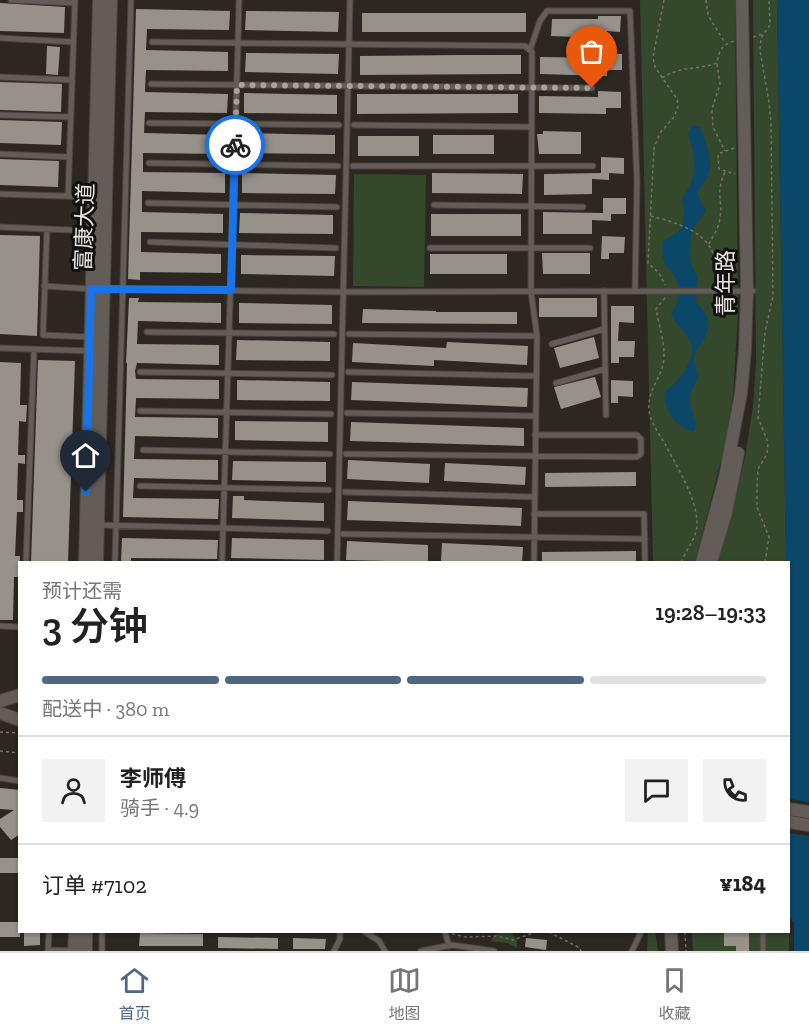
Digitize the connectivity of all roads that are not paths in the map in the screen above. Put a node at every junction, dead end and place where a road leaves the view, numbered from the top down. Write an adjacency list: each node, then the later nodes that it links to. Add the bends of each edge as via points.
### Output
1 (11, 0): 9 (lane)
2 (99, 0): 41 (street, 富康大道)
3 (111, 0): 50 (street, 富康大道)
4 (131, 0): 59 (lane)
5 (239, 0): 14 (lane)
6 (350, 0): 15 (lane)
7 (742, 0): 11 (street, 青年路)
8 (748, 0): 11 (street, 青年路)
9 (75, 1): 12 (lane)
10 (0, 38): 12 (lane)
11 (746, 38): 63 (street, 青年路)
12 (73, 42): 18 (lane)
13 (152, 42): 14 (lane)
14 (238, 44): 15 (lane); 20 (lane)
15 (349, 44): 16 (lane, via 525,46); 21 (lane)
16 (530, 50): 22 (lane); 62 (lane, via 547,11 630,11 637,181)
17 (0, 77): 18 (lane)
18 (72, 80): 25 (lane)
19 (151, 84): 20 (lane)
20 (237, 85): 21 (lane); 27 (lane)
21 (348, 87): 22 (lane); 64 (lane)
22 (532, 88): 23 (lane); 30 (lane)
23 (592, 88)
24 (0, 115): 25 (lane)
25 (71, 117): 32 (lane)
26 (149, 123): 27 (lane)
27 (236, 124): 28 (lane); 34 (lane)
28 (339, 125)
29 (354, 125): 30 (lane)
30 (531, 127): 38 (lane)
31 (0, 154): 32 (lane)
32 (69, 157): 40 (lane)
33 (149, 163): 34 (lane)
34 (235, 164): 35 (lane); 43 (lane)
35 (338, 166)
36 (353, 166): 38 (lane)
37 (593, 166): 38 (lane)
38 (531, 167): 45 (lane)
39 (0, 194): 40 (lane)
40 (68, 196): 41 (lane)
41 (93, 197): 50 (street, 富康大道)
42 (148, 203): 43 (lane)
43 (233, 205): 46 (lane); 52 (lane)
44 (434, 205): 45 (lane)
45 (531, 206): 47 (lane); 55 (lane)
46 (337, 207)
47 (583, 207)
48 (0, 227): 49 (lane)
49 (47, 229): 50 (lane); 57 (lane)
50 (99, 231): 58 (street, 富康大道)
51 (150, 242): 52 (lane)
52 (232, 245): 53 (lane); 60 (lane)
53 (336, 248)
54 (430, 248): 55 (lane)
55 (531, 248): 56 (lane); 65 (lane)
56 (590, 248)
57 (44, 286): 58 (lane); 72 (lane, via 43,335)
58 (97, 289): 59 (lane); 72 (street, 富康大道)
59 (123, 290): 60 (lane); 103 (lane)
60 (231, 290): 64 (lane); 68 (lane)
61 (603, 291): 62 (lane); 65 (lane); 66 (lane)
62 (635, 291): 63 (lane)
63 (750, 291): 117 (street, 青年路, via 741,393 725,477); 118 (street, 青年路, via 749,386 734,475)
64 (343, 292): 65 (lane); 114 (lane)
65 (531, 292): 71 (lane)
66 (604, 329): 73 (lane); 77 (lane)
67 (147, 332): 68 (lane)
68 (229, 333): 69 (lane); 80 (lane)
69 (333, 334)
70 (349, 334): 71 (lane)
71 (537, 336): 82 (lane)
72 (96, 338): 76 (street, 富康大道); 102 (street, 富康大道)
73 (552, 344)
74 (0, 348): 75 (lane)
75 (34, 350): 76 (lane); 109 (lane)
76 (90, 351): 110 (street, 富康大道)
77 (605, 369): 83 (lane); 88 (lane)
78 (140, 372): 80 (lane)
79 (348, 372): 82 (lane)
80 (228, 373): 81 (lane); 85 (lane)
81 (332, 375)
82 (536, 376): 89 (lane)
83 (556, 383)
84 (140, 411): 85 (lane)
85 (227, 412): 87 (lane); 92 (lane)
86 (347, 412): 89 (lane)
87 (331, 414)
88 (606, 415)
89 (536, 416): 90 (lane)
90 (535, 435): 95 (lane); 95 (lane, via 637,435 641,439 641,454)
91 (143, 450): 92 (lane)
92 (226, 452): 93 (lane); 97 (lane)
93 (330, 454)
94 (346, 454): 95 (lane)
95 (535, 457): 100 (lane)
96 (140, 486): 97 (lane)
97 (225, 488): 98 (lane); 104 (lane)
98 (329, 490)
99 (345, 492): 100 (lane)
100 (535, 496): 101 (lane)
101 (534, 514): 107 (lane); 108 (lane, via 645,514)
102 (98, 525): 103 (lane); 111 (street, 富康大道)
103 (116, 526): 104 (lane); 112 (lane)
104 (223, 529): 105 (lane); 113 (lane)
105 (328, 531)
106 (343, 534): 107 (lane)
107 (534, 538): 108 (lane); 115 (lane)
108 (645, 539): 116 (lane)
109 (26, 561)
110 (85, 561)
111 (97, 561)
112 (115, 561)
113 (222, 561)
114 (337, 561)
115 (534, 561)
116 (645, 561)
117 (702, 561)
118 (711, 561)
119 (0, 626): 120 (lane)
120 (18, 627)
121 (18, 693): 122 (street)
122 (0, 702): 123 (street)
123 (18, 705)
124 (0, 713): 125 (street); 126 (street)
125 (18, 715)
126 (18, 719)
127 (0, 778): 128 (lane)
128 (18, 781)
129 (790, 809): 130 (street)
130 (809, 812)
131 (790, 822): 132 (street)
132 (809, 825)
133 (49, 933): 145 (lane)
134 (75, 933): 146 (street)
135 (86, 933): 147 (street)
136 (102, 933): 148 (lane)
137 (340, 933): 149 (lane)
138 (367, 933): 150 (lane)
139 (445, 933): 144 (lane)
140 (641, 933): 153 (lane)
141 (671, 933): 154 (street)
142 (678, 933): 155 (street)
143 (763, 933): 156 (lane)
144 (449, 946): 151 (lane); 152 (lane)
145 (48, 951): 146 (lane)
146 (74, 951)
147 (86, 951)
148 (102, 951)
149 (334, 951)
150 (385, 951)
151 (421, 951)
152 (494, 951)
153 (632, 951)
154 (672, 951)
155 (679, 951)
156 (762, 951)

